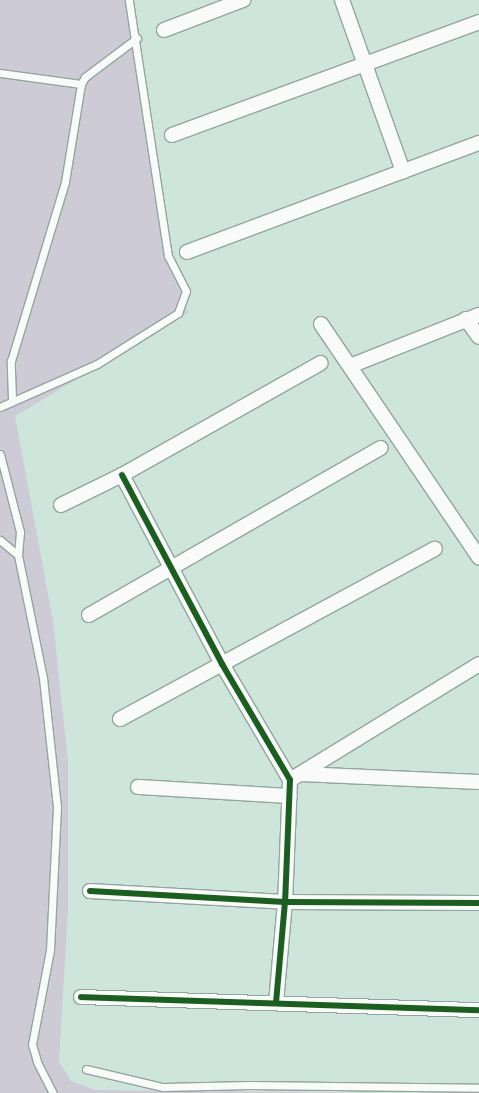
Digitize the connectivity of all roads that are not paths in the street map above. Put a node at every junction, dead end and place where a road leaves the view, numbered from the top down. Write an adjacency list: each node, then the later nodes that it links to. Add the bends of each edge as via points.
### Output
1 (129, 0): 6 (lane)
2 (243, 0): 5 (street)
3 (342, 0): 7 (street)
4 (479, 22): 7 (street)
5 (164, 30)
6 (137, 38): 9 (lane, via 85,77); 19 (lane, via 168,256 186,291 178,313 97,364)
7 (364, 64): 10 (street); 12 (street)
8 (0, 73): 9 (lane)
9 (81, 84): 19 (lane, via 65,182 11,361)
10 (172, 135)
11 (479, 143): 12 (street)
12 (403, 171): 13 (street)
13 (187, 252)
14 (473, 317): 16 (street); 18 (street)
15 (321, 324): 18 (street)
16 (479, 337)
17 (321, 362): 24 (street)
18 (350, 366): 29 (street)
19 (12, 399): 20 (lane)
20 (0, 407)
21 (381, 448): 30 (street)
22 (0, 454): 23 (lane)
23 (1, 469): 28 (lane, via 20,532)
24 (122, 475): 25 (street); 30 (street)
25 (61, 504)
26 (0, 540): 28 (lane)
27 (435, 549): 32 (street)
28 (18, 555): 47 (lane, via 43,678 57,807 50,950 32,1044 37,1062)
29 (479, 557)
30 (173, 568): 31 (street); 32 (street)
31 (89, 615)
32 (222, 664): 34 (street); 35 (street)
33 (479, 664): 35 (street)
34 (120, 719)
35 (296, 777): 36 (street); 38 (street)
36 (479, 782)
37 (138, 787): 38 (street)
38 (290, 796): 40 (street)
39 (90, 891): 40 (street)
40 (285, 902): 41 (street); 43 (street)
41 (479, 903)
42 (81, 997): 43 (street)
43 (276, 1003): 44 (street)
44 (479, 1010)
45 (86, 1069): 46 (lane, via 163,1087 249,1085)
46 (479, 1088)
47 (53, 1093)

